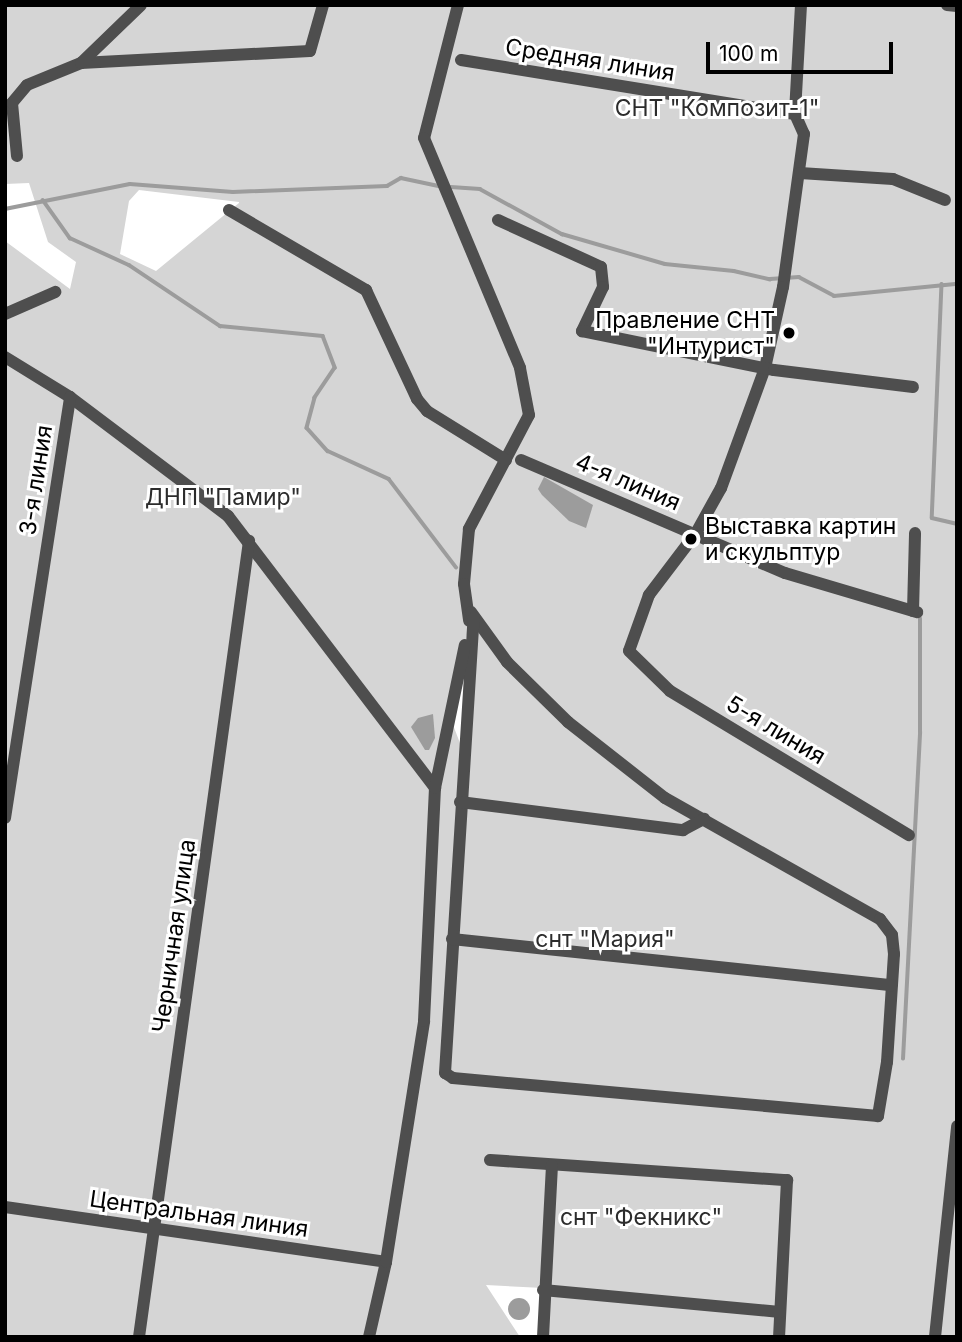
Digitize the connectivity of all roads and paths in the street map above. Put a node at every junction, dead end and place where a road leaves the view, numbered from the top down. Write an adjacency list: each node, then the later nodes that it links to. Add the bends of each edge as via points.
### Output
1 (141, 5): 8 (street)
2 (323, 5): 8 (street, via 310,51)
3 (458, 5): 21 (street, via 424,138 520,368 528,415)
4 (801, 5): 9 (street)
5 (947, 5): 6 (street)
6 (957, 6)
7 (461, 60): 9 (street, Средняя линия)
8 (81, 63): 10 (street, via 27,85 12,103)
9 (795, 114): 11 (street, via 804,134)
10 (18, 156)
11 (800, 173): 12 (street, via 893,179); 18 (street)
12 (945, 200)
13 (229, 210): 21 (street, via 366,290 417,399 427,411)
14 (498, 220): 18 (street, via 601,267 603,287 582,331)
15 (55, 292): 16 (street)
16 (5, 314)
17 (5, 358): 20 (street)
18 (765, 368): 19 (street); 23 (street, via 721,488)
19 (914, 387)
20 (70, 397): 25 (street, via 228,516); 29 (street, 3-я линия)
21 (506, 460): 26 (street, via 469,529 464,584)
22 (521, 460): 23 (street, 4-я линия)
23 (696, 533): 24 (street, 4-я линия, via 785,573 915,611); 31 (street, 5-я линия, via 649,595 629,651 670,691)
24 (915, 533)
25 (249, 541): 27 (street); 38 (street, Черничная улица)
26 (473, 615): 27 (street); 28 (street); 30 (street, via 507,662 568,722 665,798)
27 (435, 788): 39 (street, via 424,1021)
28 (460, 802): 30 (street, via 683,830); 32 (street)
29 (5, 818)
30 (704, 820): 33 (street, via 880,919 891,935)
31 (909, 835)
32 (452, 939): 33 (street); 33 (street, via 443,1065 453,1078 878,1116)
33 (892, 985)
34 (956, 1126): 46 (street)
35 (490, 1160): 36 (street)
36 (552, 1165): 40 (street); 41 (street, via 787,1180)
37 (5, 1207): 38 (street, Центральная линия)
38 (155, 1230): 39 (street, Центральная линия); 42 (street, Черничная улица)
39 (386, 1262): 43 (street)
40 (543, 1290): 41 (street); 44 (street)
41 (780, 1312): 45 (street)
42 (139, 1337)
43 (369, 1337)
44 (543, 1337)
45 (779, 1337)
46 (935, 1337)

